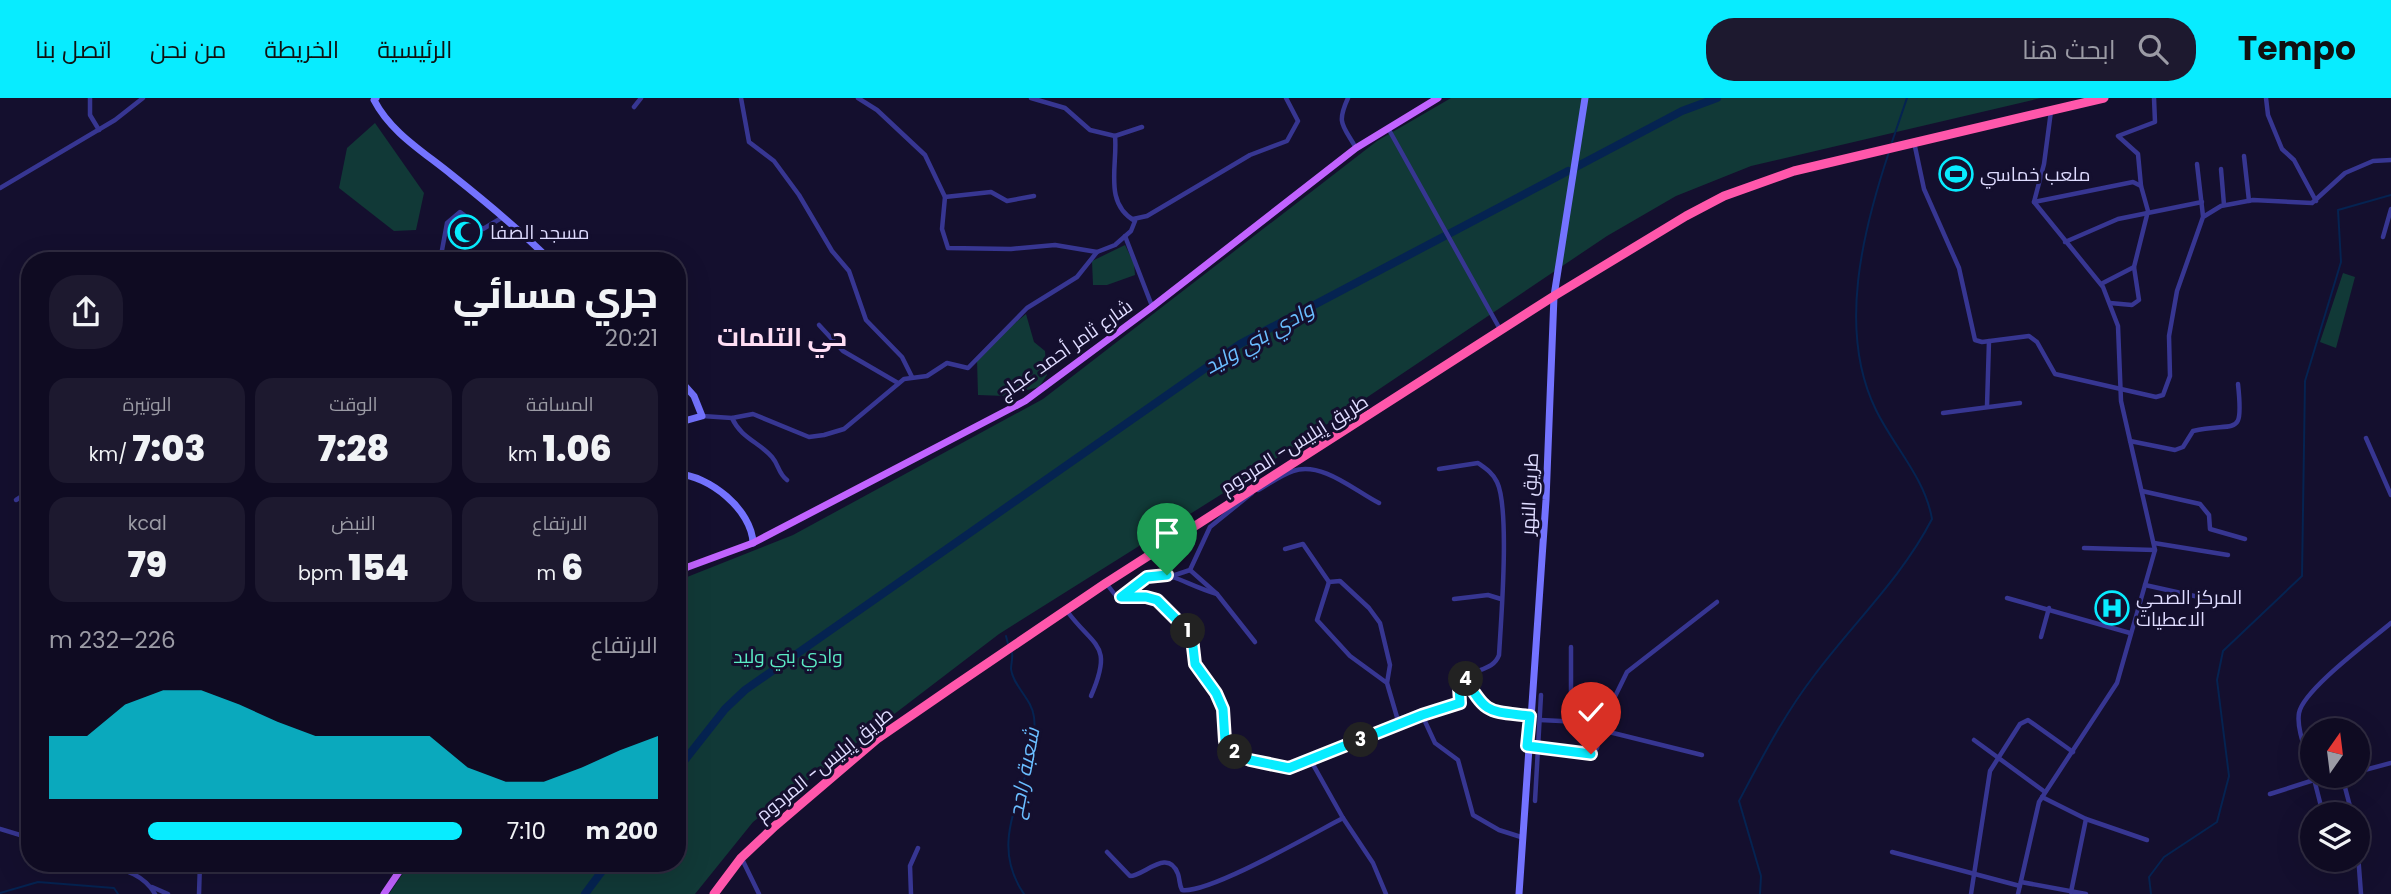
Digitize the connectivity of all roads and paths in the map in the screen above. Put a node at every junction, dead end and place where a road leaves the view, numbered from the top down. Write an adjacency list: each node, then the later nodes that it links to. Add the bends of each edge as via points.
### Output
1 (90, 98): 19 (street, via 90,115)
2 (143, 98): 19 (street)
3 (641, 98): 15 (street)
4 (741, 98): 55 (street, via 749,142 774,161 799,195 849,271 869,325 902,357)
5 (858, 98): 30 (street, via 925,155)
6 (1031, 98): 20 (street, via 1065,108 1090,130)
7 (1286, 98): 40 (street, via 1298,121 1287,141 1250,155 1147,216)
8 (1348, 98): 22 (street, via 1341,125)
9 (1438, 98): 17 (main road, شارع ثامر أحمد عجاج)
10 (1585, 98): 49 (main road, طريق النهر)
11 (2104, 98): 16 (highway, طريق إيليس- المردوم)
12 (2154, 98): 27 (street, via 2155,122 2118,136 2138,154)
13 (2266, 98): 32 (street, via 2267,115 2281,149 2294,160)
14 (374, 99): 38 (main road, via 393,127)
15 (634, 107)
16 (2052, 110): 21 (highway, طريق إيليس- المردوم); 33 (street)
17 (1387, 126): 22 (main road, شارع ثامر أحمد عجاج); 53 (street)
18 (1142, 127): 20 (street)
19 (99, 130): 28 (street)
20 (1115, 136): 40 (street, via 1113,190)
21 (1914, 141): 49 (highway, طريق إيليس- المردوم, via 1794,172 1724,196); 54 (street, via 1924,189 1959,268 1973,337)
22 (1356, 148): 51 (main road, شارع ثامر أحمد عجاج)
23 (2244, 156): 31 (street)
24 (2391, 160): 32 (street, via 2373,161 2345,173)
25 (2197, 164): 34 (street)
26 (2221, 169): 35 (street)
27 (2141, 186): 33 (street, via 2133,182); 37 (street)
28 (0, 188)
29 (1034, 196): 30 (street, via 1007,201 991,192)
30 (945, 197): 46 (street, via 942,229 948,248 1055,245)
31 (2249, 201): 32 (street); 35 (street)
32 (2316, 201)
33 (2034, 202): 43 (street)
34 (2202, 202): 37 (street); 39 (street)
35 (2224, 205): 39 (street)
36 (2391, 209): 42 (street)
37 (2148, 211): 43 (street, via 2101,224); 47 (street)
38 (504, 217): 44 (street, via 483,229 460,212 447,223); 45 (main road)
39 (2203, 217): 59 (street, via 2177,290 2165,391 2156,397)
40 (1132, 219): 41 (street, via 1134,226)
41 (1125, 236): 46 (street); 51 (street)
42 (2383, 237)
43 (2065, 242): 48 (street)
44 (442, 252)
45 (541, 252)
46 (1097, 252): 55 (street, via 1077,276 1007,325 968,368 947,363 927,376)
47 (2134, 267): 48 (street); 50 (street, via 2138,302)
48 (2101, 284): 50 (street)
49 (1554, 296): 53 (highway, طريق إيليس- المردوم); 109 (main road, طريق النهر, via 1546,500)
50 (2110, 303): 59 (street, via 2118,326)
51 (1152, 307): 78 (main road, شارع ثامر أحمد عجاج, via 1025,401)
52 (818, 325): 56 (street, via 850,356)
53 (1502, 332): 72 (highway, طريق إيليس- المردوم)
54 (1989, 341): 59 (street, via 2029,336 2055,374); 61 (street)
55 (912, 377): 56 (street)
56 (898, 383): 64 (street, via 844,429 824,435 809,437 753,414)
57 (2238, 384): 67 (street, via 2241,412 2232,427 2193,431 2183,447 2175,450)
58 (686, 387): 63 (main road)
59 (2119, 387): 67 (street)
60 (2020, 403): 61 (street)
61 (1987, 406): 62 (street)
62 (1943, 413)
63 (702, 416): 64 (street); 65 (main road)
64 (732, 418): 70 (street, via 742,434 773,457)
65 (686, 420)
66 (2366, 438): 73 (street)
67 (2130, 440): 71 (street)
68 (1439, 469): 94 (street, via 1478,463 1498,483)
69 (686, 476): 78 (main road, via 699,478 726,495 753,533)
70 (787, 480)
71 (2142, 491): 77 (street, via 2200,504 2209,515 2210,529); 79 (street)
72 (1252, 492): 76 (street, via 1301,470 1339,477 1357,493); 85 (street, via 1210,527); 88 (highway, طريق إيليس- المردوم)
73 (2391, 495)
74 (21, 497): 75 (street)
75 (16, 500)
76 (1379, 503)
77 (2245, 539)
78 (753, 543): 84 (main road, شارع ثامر أحمد عجاج)
79 (2154, 543): 82 (street); 83 (street)
80 (2084, 548): 82 (street)
81 (1285, 549): 87 (street, via 1303,544)
82 (2155, 550): 89 (street)
83 (2228, 555)
84 (686, 568)
85 (1191, 570): 86 (street); 90 (street)
86 (1172, 576): 90 (street); 91 (street, via 1147,577)
87 (1329, 582): 105 (street, via 1340,581 1376,615 1390,665); 105 (street, via 1316,617 1319,624 1350,656)
88 (1106, 583): 91 (street); 98 (highway, طريق إيليس- المردوم)
89 (2145, 585): 96 (street); 100 (street)
90 (1217, 593): 102 (street)
91 (1121, 597): 122 (street, via 1157,600 1188,631 1195,664 1223,709 1225,741 1231,750 1283,768)
92 (2007, 598): 97 (street)
93 (1454, 599): 94 (street, via 1482,595)
94 (1501, 599): 104 (street, via 1498,659)
95 (1717, 602): 113 (street, via 1627,672)
96 (2225, 603)
97 (2049, 608): 100 (street); 101 (street)
98 (1067, 610): 106 (street, via 1096,640 1100,651 1101,670); 138 (highway, طريق إيليس- المردوم, via 877,739)
99 (2391, 623): 111 (street, via 2341,664 2302,707)
100 (2131, 633): 119 (street, via 2117,683)
101 (2041, 637)
102 (1255, 642)
103 (1571, 647): 112 (street)
104 (1465, 678): 108 (street, via 1459,686 1460,703); 109 (street, via 1481,706)
105 (1387, 682): 114 (street)
106 (1091, 695)
107 (1541, 695): 110 (street)
108 (1422, 715): 114 (street); 133 (street, via 1435,743 1458,760 1473,815)
109 (1530, 716): 117 (main road, طريق النهر)
110 (1540, 720): 112 (street); 118 (street)
111 (2300, 721)
112 (1570, 722): 113 (street)
113 (1602, 723): 115 (street)
114 (1399, 724): 122 (street)
115 (1601, 730): 118 (street, via 1591,754); 120 (street)
116 (1974, 740): 121 (street)
117 (1527, 746): 118 (street); 133 (main road, طريق النهر)
118 (1540, 748): 128 (street)
119 (2073, 752): 121 (street, via 2025,719); 126 (street)
120 (1702, 755)
121 (1998, 757): 126 (street); 143 (street, via 1987,783)
122 (1311, 761): 129 (street)
123 (2391, 763): 124 (street)
124 (2370, 769)
125 (2300, 781): 127 (street)
126 (2043, 794): 130 (street); 144 (street)
127 (2270, 794)
128 (1535, 801)
129 (1343, 818): 136 (street, via 1218,885 1189,892 1182,890 1178,874 1166,863 1157,862 1133,876); 154 (street)
130 (2086, 819): 134 (street); 146 (street)
131 (0, 829): 132 (street)
132 (21, 835)
133 (1521, 837): 155 (main road, طريق النهر)
134 (2147, 840)
135 (918, 848): 153 (street, via 910,866)
136 (1107, 852)
137 (1892, 852): 143 (street)
138 (741, 858): 151 (highway, طريق إيليس- المردوم); 152 (street)
139 (126, 872): 145 (street)
140 (200, 872): 149 (street)
141 (399, 872): 150 (main road)
142 (2359, 872): 159 (street)
143 (1975, 874): 144 (street); 156 (street)
144 (2021, 884): 146 (street); 157 (street)
145 (151, 887): 147 (street); 148 (street)
146 (2071, 892): 158 (street)
147 (155, 894)
148 (168, 894)
149 (199, 894)
150 (384, 894)
151 (714, 894)
152 (760, 894)
153 (911, 894)
154 (1387, 894)
155 (1518, 894)
156 (1971, 894)
157 (2018, 894)
158 (2086, 894)
159 (2361, 894)

